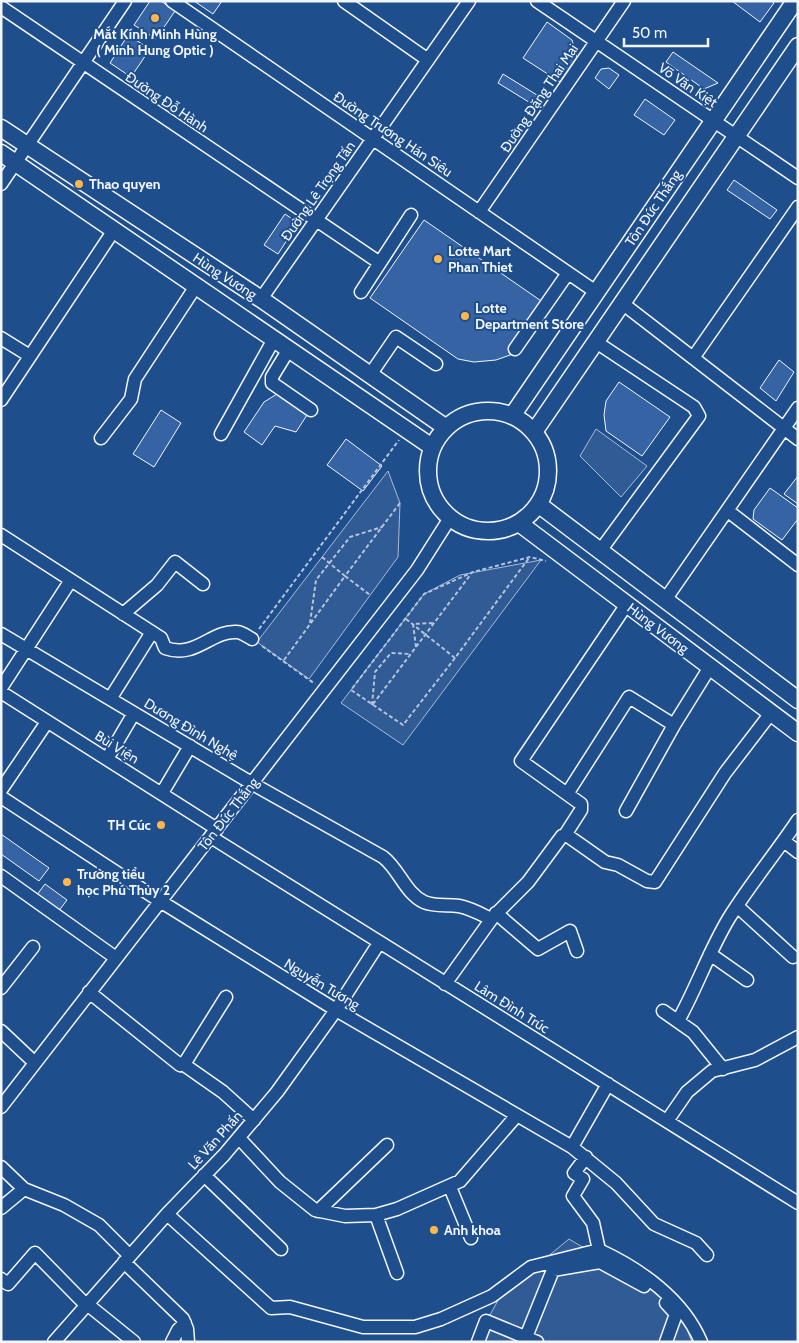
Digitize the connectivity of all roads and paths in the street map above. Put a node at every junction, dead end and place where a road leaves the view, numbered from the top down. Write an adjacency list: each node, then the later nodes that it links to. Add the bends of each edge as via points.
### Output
1 (125, 1): 12 (street)
2 (172, 1): 16 (street, Đường Trương Hán Siêu)
3 (344, 1): 11 (street)
4 (469, 1): 11 (street, Đường Lê Trọng Tấn)
5 (537, 1): 9 (street, Võ Văn Kiệt)
6 (624, 1): 9 (street, Đường Đặng Thai Mai)
7 (795, 1): 13 (main road, Tôn Đức Thắng)
8 (1, 7): 12 (street, Đường Đỗ Hành)
9 (596, 42): 13 (street, Võ Văn Kiệt); 22 (street, Đường Đặng Thai Mai)
10 (798, 46): 15 (main road, Tôn Đức Thắng)
11 (428, 60): 16 (street, Đường Lê Trọng Tấn)
12 (83, 62): 17 (street); 24 (street, Đường Đỗ Hành)
13 (714, 120): 15 (street, Võ Văn Kiệt); 30 (main road, Tôn Đức Thắng)
14 (1, 128): 17 (main road, Hùng Vương)
15 (737, 135): 19 (street, Võ Văn Kiệt); 32 (main road, Tôn Đức Thắng)
16 (373, 139): 22 (street, Đường Trương Hán Siêu); 24 (street, Đường Lê Trọng Tấn)
17 (26, 145): 18 (street); 31 (main road, Hùng Vương)
18 (8, 158): 20 (street); 25 (main road, Hùng Vương)
19 (798, 178)
20 (1, 184)
21 (798, 207): 39 (street)
22 (480, 212): 27 (street, Đường Trương Hán Siêu)
23 (410, 215): 26 (street)
24 (315, 222): 26 (street, Đường Đỗ Hành); 31 (street, Đường Lê Trọng Tấn)
25 (114, 230): 28 (main road, Hùng Vương); 38 (street)
26 (380, 264): 29 (street)
27 (568, 273): 30 (street, Đường Trương Hán Siêu); 37 (street)
28 (196, 286): 34 (main road, Hùng Vương); 51 (street, via 135,379 131,399)
29 (361, 292)
30 (596, 292): 45 (main road, Tôn Đức Thắng)
31 (261, 300): 41 (main road, Hùng Vương)
32 (622, 304): 35 (main road, Tôn Đức Thắng); 39 (street)
33 (1, 338): 38 (street)
34 (274, 339): 36 (main road, Hùng Vương); 50 (street)
35 (596, 342): 49 (main road, Tôn Đức Thắng); 61 (street, via 694,407 700,416)
36 (288, 349): 44 (street, via 272,376 272,383); 48 (main road, Hùng Vương)
37 (515, 349)
38 (30, 356): 42 (street)
39 (693, 358): 47 (street)
40 (436, 364): 41 (street, via 396,337)
41 (370, 375): 46 (main road, Hùng Vương)
42 (1, 400)
43 (798, 408): 47 (street)
44 (311, 410)
45 (512, 416): 46 (main road, via 495,411 477,411); 49 (main road)
46 (445, 427): 53 (main road)
47 (784, 428): 52 (street); 56 (street)
48 (406, 430): 53 (main road, Hùng Vương); 82 (path)
49 (534, 432): 55 (main road, via 542,445 548,475)
50 (221, 434)
51 (101, 438)
52 (798, 439)
53 (432, 447): 57 (main road, via 427,466 429,485 436,503)
54 (400, 503): 59 (path)
55 (538, 504): 58 (main road); 61 (main road, Hùng Vương)
56 (728, 511): 66 (street); 72 (street)
57 (450, 518): 58 (main road, via 466,527 484,531 502,530); 90 (street, Tôn Đức Thắng, via 417,570)
58 (519, 523): 73 (main road, Hùng Vương)
59 (382, 526): 65 (path, via 350,537); 68 (path)
60 (1, 535): 69 (street)
61 (600, 551): 72 (main road, Hùng Vương)
62 (322, 557): 65 (path)
63 (530, 557): 64 (path); 67 (path); 86 (path)
64 (551, 562)
65 (329, 563): 68 (path); 77 (path, via 316,580)
66 (798, 565)
67 (473, 572): 75 (path, via 424,594); 76 (path)
68 (345, 576): 71 (path); 77 (path)
69 (72, 580): 74 (street); 84 (street)
70 (203, 584): 74 (street, via 175,562 157,585)
71 (370, 594)
72 (665, 600): 93 (main road, Hùng Vương)
73 (627, 604): 88 (main road, Hùng Vương); 105 (street, via 521,761)
74 (123, 614): 81 (street)
75 (406, 619): 78 (path); 94 (path, via 350,690)
76 (434, 623): 78 (path); 80 (path)
77 (310, 624): 87 (path)
78 (413, 624): 80 (path); 83 (path)
79 (1, 634): 84 (street, Dương Đình Nghệ)
80 (426, 634): 83 (path); 86 (path)
81 (156, 635): 82 (street, via 166,648 174,651 196,648 223,635 238,632); 92 (street)
82 (252, 639): 87 (path)
83 (416, 647): 85 (path)
84 (27, 650): 89 (street); 92 (street, Dương Đình Nghệ)
85 (411, 654): 94 (path); 94 (path, via 391,653 375,672)
86 (455, 658): 94 (path, via 403,725)
87 (283, 661): 90 (path)
88 (710, 667): 96 (main road, Hùng Vương); 98 (street)
89 (1, 688)
90 (324, 690): 102 (street, Tôn Đức Thắng)
91 (1, 692): 97 (street, Bùi Viện)
92 (110, 699): 95 (street, Dương Đình Nghệ)
93 (798, 700)
94 (372, 705)
95 (134, 713): 100 (street, Dương Đình Nghệ); 101 (street)
96 (771, 713): 99 (main road, Hùng Vương); 110 (street, via 725,773 655,882 605,862)
97 (47, 722): 101 (street, Bùi Viện); 103 (street)
98 (674, 725): 105 (street, via 629,698); 107 (street)
99 (798, 733)
100 (190, 746): 102 (street, Dương Đình Nghệ); 104 (street)
101 (107, 759): 104 (street, Bùi Viện)
102 (253, 784): 109 (street, Tôn Đức Thắng); 116 (street, Dương Đình Nghệ, via 391,863 399,880 423,902 461,906)
103 (1, 790)
104 (162, 793): 109 (street, Bùi Viện)
105 (567, 794): 110 (street, via 582,807)
106 (1, 797): 114 (street, Nguyễn Tương)
107 (626, 812)
108 (798, 820): 111 (street)
109 (214, 833): 114 (street, Tôn Đức Thắng); 117 (street, Lâm Đình Trúc)
110 (565, 835): 116 (street, via 528,882)
111 (784, 841): 112 (street); 115 (street)
112 (798, 852)
113 (1, 876): 122 (street)
114 (160, 901): 122 (street, Tôn Đức Thắng); 128 (street, Nguyễn Tương)
115 (738, 906): 120 (street); 121 (street)
116 (494, 916): 119 (street, Dương Đình Nghệ, via 538,949 570,931); 124 (street)
117 (379, 943): 124 (street, Lâm Đình Trúc); 128 (street, Lê Văn Phấn)
118 (33, 948): 125 (street)
119 (577, 951)
120 (710, 954): 123 (street); 130 (street, via 697,988)
121 (793, 957)
122 (116, 958): 126 (street, Tôn Đức Thắng)
123 (747, 980)
124 (445, 984): 136 (street, Lâm Đình Trúc)
125 (1, 988)
126 (89, 992): 133 (street, Tôn Đức Thắng); 134 (street, via 175,1062)
127 (226, 997): 134 (street)
128 (336, 1010): 138 (street, Nguyễn Tương); 139 (street, Lê Văn Phấn)
129 (663, 1011): 130 (street)
130 (678, 1021): 135 (street, via 693,1032)
131 (1, 1031): 133 (street)
132 (798, 1037): 135 (street, via 755,1060)
133 (35, 1063): 137 (street, Tôn Đức Thắng)
134 (183, 1064): 139 (street, via 223,1092)
135 (723, 1069): 140 (street, via 712,1072 687,1092)
136 (608, 1084): 140 (street, Lâm Đình Trúc); 143 (street)
137 (1, 1107)
138 (517, 1114): 143 (street, Nguyễn Tương); 147 (street, via 467,1174)
139 (254, 1120): 141 (street, Lê Văn Phấn)
140 (667, 1121): 149 (street, Lâm Đình Trúc)
141 (239, 1138): 146 (street, Lê Văn Phấn); 151 (street, via 280,1182)
142 (387, 1145): 151 (street)
143 (572, 1146): 144 (street, Nguyễn Tương)
144 (586, 1157): 156 (street, via 574,1173 583,1179 573,1196 593,1224); 157 (street, Nguyễn Tương, via 616,1183 654,1224 696,1243)
145 (1, 1166): 148 (street)
146 (204, 1175): 152 (street, Lê Văn Phấn); 155 (street)
147 (450, 1187): 153 (street); 154 (street)
148 (24, 1189): 150 (street); 158 (street, via 64,1205 99,1225)
149 (798, 1203)
150 (1, 1208)
151 (318, 1211): 153 (street, via 344,1216)
152 (167, 1214): 158 (street, Lê Văn Phấn); 163 (street, via 270,1308 290,1307 363,1327)
153 (376, 1215): 159 (street)
154 (471, 1238)
155 (281, 1248)
156 (599, 1250): 163 (street, via 531,1267 492,1296 442,1319 415,1327); 172 (street, via 665,1292 678,1304)
157 (707, 1255)
158 (127, 1259): 161 (street, Lê Văn Phấn); 162 (street, via 174,1307)
159 (397, 1273)
160 (1, 1279): 161 (street, via 8,1284 34,1253)
161 (87, 1304): 165 (street, Lê Văn Phấn); 166 (street)
162 (185, 1323): 167 (street); 168 (street)
163 (387, 1329): 169 (street)
164 (531, 1340): 170 (street, via 486,1321); 171 (street, via 552,1270 600,1262 658,1294 676,1314)
165 (54, 1342)
166 (134, 1342)
167 (172, 1342)
168 (188, 1342)
169 (382, 1342)
170 (478, 1342)
171 (666, 1342)
172 (701, 1342)

